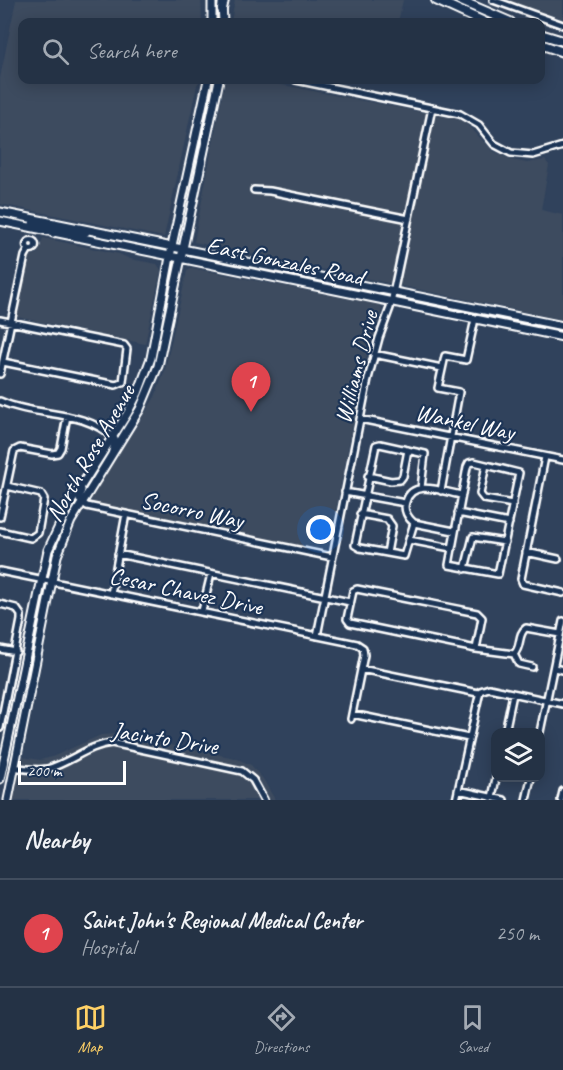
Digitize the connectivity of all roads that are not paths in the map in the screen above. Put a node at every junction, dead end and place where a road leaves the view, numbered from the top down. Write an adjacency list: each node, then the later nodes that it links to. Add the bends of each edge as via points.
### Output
1 (212, 0): 7 (main road)
2 (223, 0): 6 (highway)
3 (459, 0): 10 (highway)
4 (493, 0): 11 (street)
5 (438, 1): 9 (highway)
6 (222, 9): 8 (main road)
7 (212, 18)
8 (223, 18)
9 (475, 18)
10 (501, 18)
11 (543, 18)
12 (545, 19): 13 (street)
13 (563, 25)
14 (545, 36): 15 (highway)
15 (563, 41)
16 (545, 46): 17 (highway)
17 (563, 52)
18 (207, 84): 31 (main road)
19 (218, 84): 32 (main road)
20 (315, 84): 21 (street)
21 (432, 108): 22 (street, via 467,117 494,144 511,153 533,155); 25 (street, Williams Drive)
22 (563, 146)
23 (254, 190): 25 (street)
24 (0, 212): 27 (main road, East Gonzales Road)
25 (409, 219): 38 (street, Williams Drive)
26 (0, 221): 28 (main road, East Gonzales Road)
27 (55, 223): 28 (main road); 29 (main road, East Gonzales Road)
28 (13, 224): 30 (main road, East Gonzales Road)
29 (95, 231): 30 (main road, via 56,229); 31 (main road, East Gonzales Road)
30 (53, 233): 34 (main road, East Gonzales Road)
31 (172, 244): 32 (main road, East Gonzales Road); 34 (main road, North Rose Avenue)
32 (184, 246): 35 (main road, North Rose Avenue); 36 (main road, East Gonzales Road)
33 (29, 249): 42 (street)
34 (170, 257): 35 (main road, East Gonzales Road); 52 (main road, North Rose Avenue, via 147,369 138,393)
35 (180, 263): 37 (main road, East Gonzales Road); 55 (main road, North Rose Avenue, via 152,383)
36 (325, 279): 37 (main road, via 287,275); 38 (main road, East Gonzales Road)
37 (279, 281): 39 (main road, East Gonzales Road)
38 (393, 293): 39 (street, Williams Drive); 43 (main road, East Gonzales Road)
39 (391, 302): 40 (main road, East Gonzales Road); 45 (street, Williams Drive)
40 (475, 319): 44 (main road, East Gonzales Road); 47 (street, via 466,360 445,356)
41 (0, 320): 42 (street)
42 (11, 323): 46 (street); 46 (street, via 126,347 123,382 114,384)
43 (563, 327)
44 (563, 337)
45 (374, 354): 47 (street); 51 (street, Williams Drive)
46 (3, 362): 48 (street)
47 (442, 368): 53 (street, via 438,388 459,392)
48 (0, 374)
49 (0, 401): 50 (street)
50 (67, 416): 52 (street, via 86,420); 61 (street, via 58,453 20,448 14,451)
51 (360, 419): 53 (street, Wankel Way); 64 (street, Williams Drive)
52 (112, 436): 55 (street, via 115,440); 59 (main road, North Rose Avenue)
53 (451, 438): 56 (street, Wankel Way); 63 (street)
54 (408, 450): 60 (street, via 377,445); 60 (street, via 400,480); 62 (street, via 425,458)
55 (111, 455): 67 (main road, North Rose Avenue)
56 (545, 457): 57 (street, Wankel Way); 81 (street)
57 (563, 460)
58 (486, 465): 66 (street, via 468,465); 69 (street, via 480,494 484,499); 69 (street, via 519,473)
59 (90, 471): 67 (street, via 79,497); 89 (main road, North Rose Avenue, via 60,521)
60 (368, 476): 65 (street)
61 (7, 486): 73 (street); 76 (street, via 41,494 44,499 36,536)
62 (421, 488): 63 (street); 68 (street, via 411,493)
63 (441, 491): 66 (street)
64 (345, 492): 65 (street); 84 (street, Williams Drive)
65 (364, 495): 68 (street); 72 (street)
66 (461, 495): 70 (street)
67 (81, 503): 71 (street, Socorro Way); 90 (main road, North Rose Avenue, via 64,536)
68 (405, 503): 75 (street)
69 (513, 504): 74 (street)
70 (458, 513): 74 (street); 77 (street)
71 (126, 514): 83 (street); 84 (street, Socorro Way)
72 (360, 514): 82 (street, via 391,522); 82 (street, via 356,546)
73 (0, 517)
74 (509, 523): 79 (street)
75 (414, 524): 77 (street); 78 (street)
76 (0, 531)
77 (454, 531): 80 (street)
78 (409, 540): 80 (street); 82 (street, via 402,556)
79 (505, 542): 86 (street, via 473,537); 86 (street, via 498,573)
80 (451, 548): 86 (street, via 450,565)
81 (526, 552): 85 (street); 91 (street, via 520,579 523,584)
82 (387, 553)
83 (118, 554): 88 (street); 92 (street)
84 (332, 557): 93 (street, Williams Drive)
85 (558, 559)
86 (465, 568)
87 (0, 571): 89 (street, Cesar Chavez Drive)
88 (211, 574): 93 (street); 96 (street)
89 (40, 580): 90 (street, Cesar Chavez Drive); 118 (main road, North Rose Avenue)
90 (52, 582): 92 (street, Cesar Chavez Drive); 119 (main road, North Rose Avenue)
91 (563, 593)
92 (111, 594): 96 (street, Cesar Chavez Drive)
93 (325, 597): 94 (street); 99 (street, Williams Drive)
94 (350, 602): 101 (street, via 350,623); 101 (street, via 357,589 477,613 482,618)
95 (0, 603): 102 (street, via 20,611)
96 (202, 611): 99 (street, Cesar Chavez Drive)
97 (563, 621): 98 (street)
98 (560, 634): 103 (street, via 525,628); 105 (street)
99 (317, 636): 106 (street, Cesar Chavez Drive, via 363,648)
100 (0, 649): 102 (street)
101 (476, 649): 103 (street)
102 (16, 652): 111 (street)
103 (514, 654): 104 (street, via 519,664)
104 (532, 667)
105 (554, 668): 107 (street); 112 (street)
106 (361, 669): 108 (street); 117 (street, via 352,716)
107 (563, 670)
108 (480, 691): 110 (street, via 489,688); 117 (street)
109 (0, 693): 111 (street)
110 (513, 694): 112 (street); 115 (street)
111 (7, 695): 114 (street)
112 (546, 700): 113 (street); 116 (street)
113 (563, 704)
114 (0, 728)
115 (506, 728)
116 (541, 728)
117 (469, 738): 123 (street)
118 (1, 764): 120 (main road, North Rose Avenue)
119 (14, 767): 126 (main road, North Rose Avenue); 127 (street, Jacinto Drive, via 46,769 112,743 242,771 253,780)
120 (0, 779)
121 (495, 782): 125 (street)
122 (530, 782): 130 (street)
123 (458, 790): 125 (street); 128 (street)
124 (563, 791): 131 (street)
125 (492, 799): 129 (street)
126 (8, 800)
127 (264, 800)
128 (456, 800)
129 (504, 800)
130 (526, 800)
131 (561, 800)

